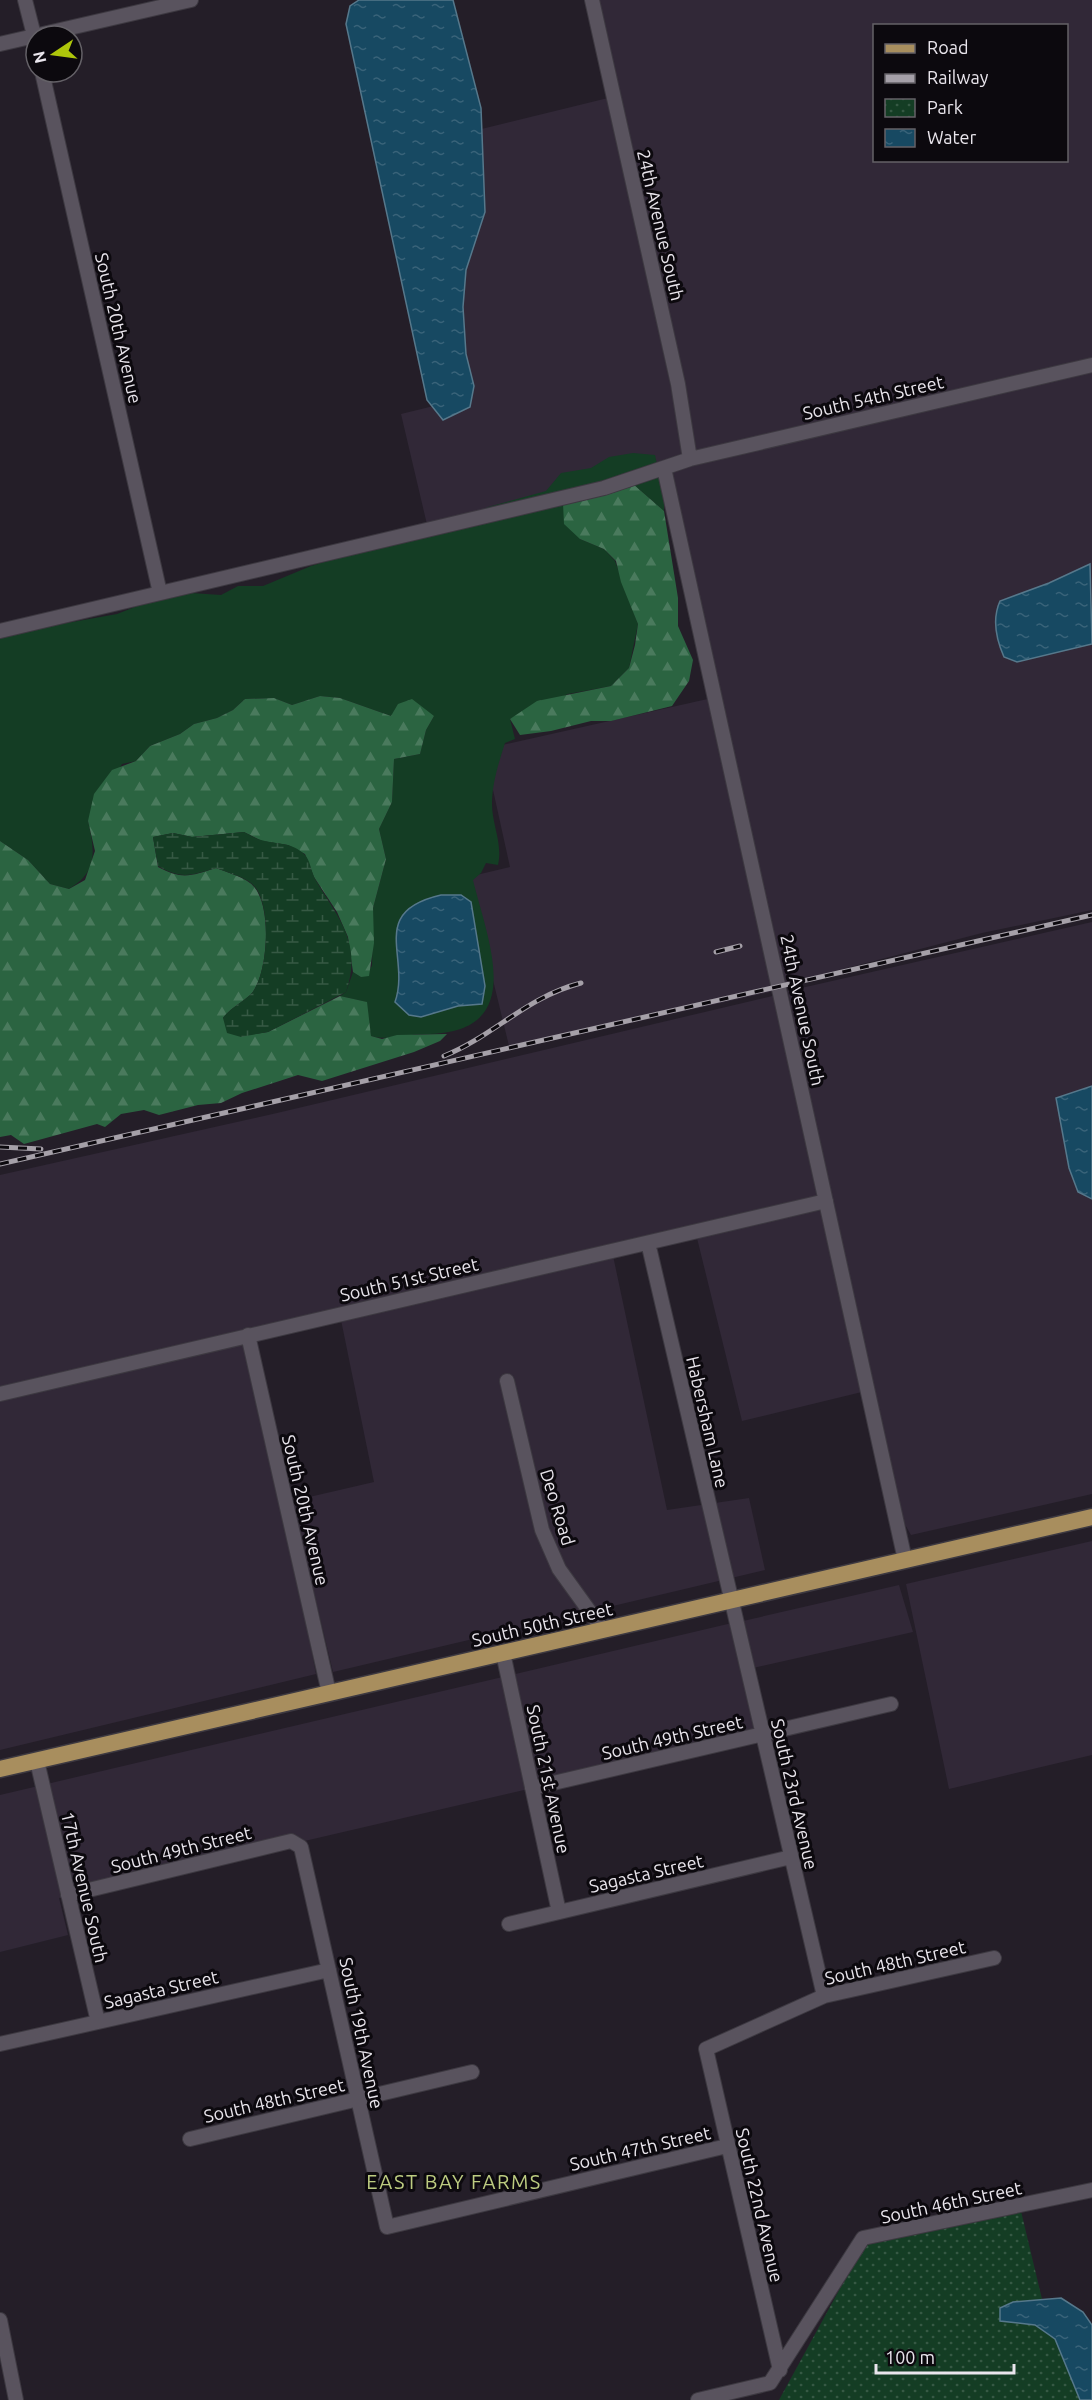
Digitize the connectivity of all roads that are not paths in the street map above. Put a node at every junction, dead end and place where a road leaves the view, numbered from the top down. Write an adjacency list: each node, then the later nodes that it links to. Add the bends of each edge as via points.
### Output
1 (25, 0): 4 (street)
2 (191, 0): 5 (street)
3 (592, 0): 10 (street, 24th Avenue South, via 678,384)
4 (31, 24)
5 (84, 28)
6 (24, 42): 7 (street)
7 (0, 44)
8 (45, 84): 12 (street, South 20th Avenue)
9 (1092, 364): 10 (street, South 54th Street)
10 (690, 459): 11 (street, South 54th Street)
11 (664, 468): 12 (street, South 54th Street, via 604,488); 14 (street, 24th Avenue South)
12 (160, 593): 13 (street, South 54th Street)
13 (0, 631)
14 (826, 1201): 16 (street, South 51st Street); 20 (street, 24th Avenue South)
15 (650, 1251): 21 (street, Habersham Lane)
16 (248, 1335): 18 (street, South 51st Street); 24 (street, South 20th Avenue)
17 (507, 1381): 22 (street, Deo Road, via 542,1530 559,1569)
18 (0, 1394)
19 (1092, 1517): 20 (main road, South 50th Street)
20 (905, 1560): 21 (main road, South 50th Street)
21 (731, 1600): 22 (main road, South 50th Street); 26 (street, South 23rd Avenue)
22 (603, 1630): 23 (main road, South 50th Street)
23 (503, 1653): 24 (main road, South 50th Street); 29 (street, South 21st Avenue)
24 (329, 1693): 27 (main road, South 50th Street)
25 (891, 1704): 26 (street, South 49th Street)
26 (762, 1734): 29 (street, South 49th Street); 31 (street, South 23rd Avenue)
27 (37, 1761): 28 (main road, South 50th Street); 32 (street, 17th Avenue South)
28 (0, 1769)
29 (532, 1788): 33 (street, South 21st Avenue)
30 (301, 1847): 32 (street, South 49th Street, via 287,1841); 36 (street, South 19th Avenue)
31 (791, 1857): 33 (street, Sagasta Street); 37 (street, South 23rd Avenue)
32 (68, 1895): 38 (street, 17th Avenue South)
33 (560, 1912): 34 (street, Sagasta Street)
34 (509, 1924)
35 (994, 1958): 37 (street, South 48th Street)
36 (329, 1970): 38 (street, Sagasta Street); 42 (street, South 19th Avenue)
37 (824, 1996): 40 (street, South 48th Street)
38 (98, 2022): 39 (street, Sagasta Street)
39 (0, 2044)
40 (706, 2049): 44 (street, South 22nd Avenue)
41 (472, 2072): 42 (street, South 48th Street)
42 (357, 2099): 43 (street, South 48th Street); 46 (street, South 19th Avenue)
43 (190, 2139)
44 (727, 2146): 46 (street, South 47th Street); 48 (street, South 22nd Avenue)
45 (1092, 2190): 48 (street, South 46th Street, via 863,2238)
46 (387, 2227)
47 (0, 2320): 49 (street)
48 (780, 2370): 50 (street, via 770,2383)
49 (16, 2400)
50 (698, 2400)

